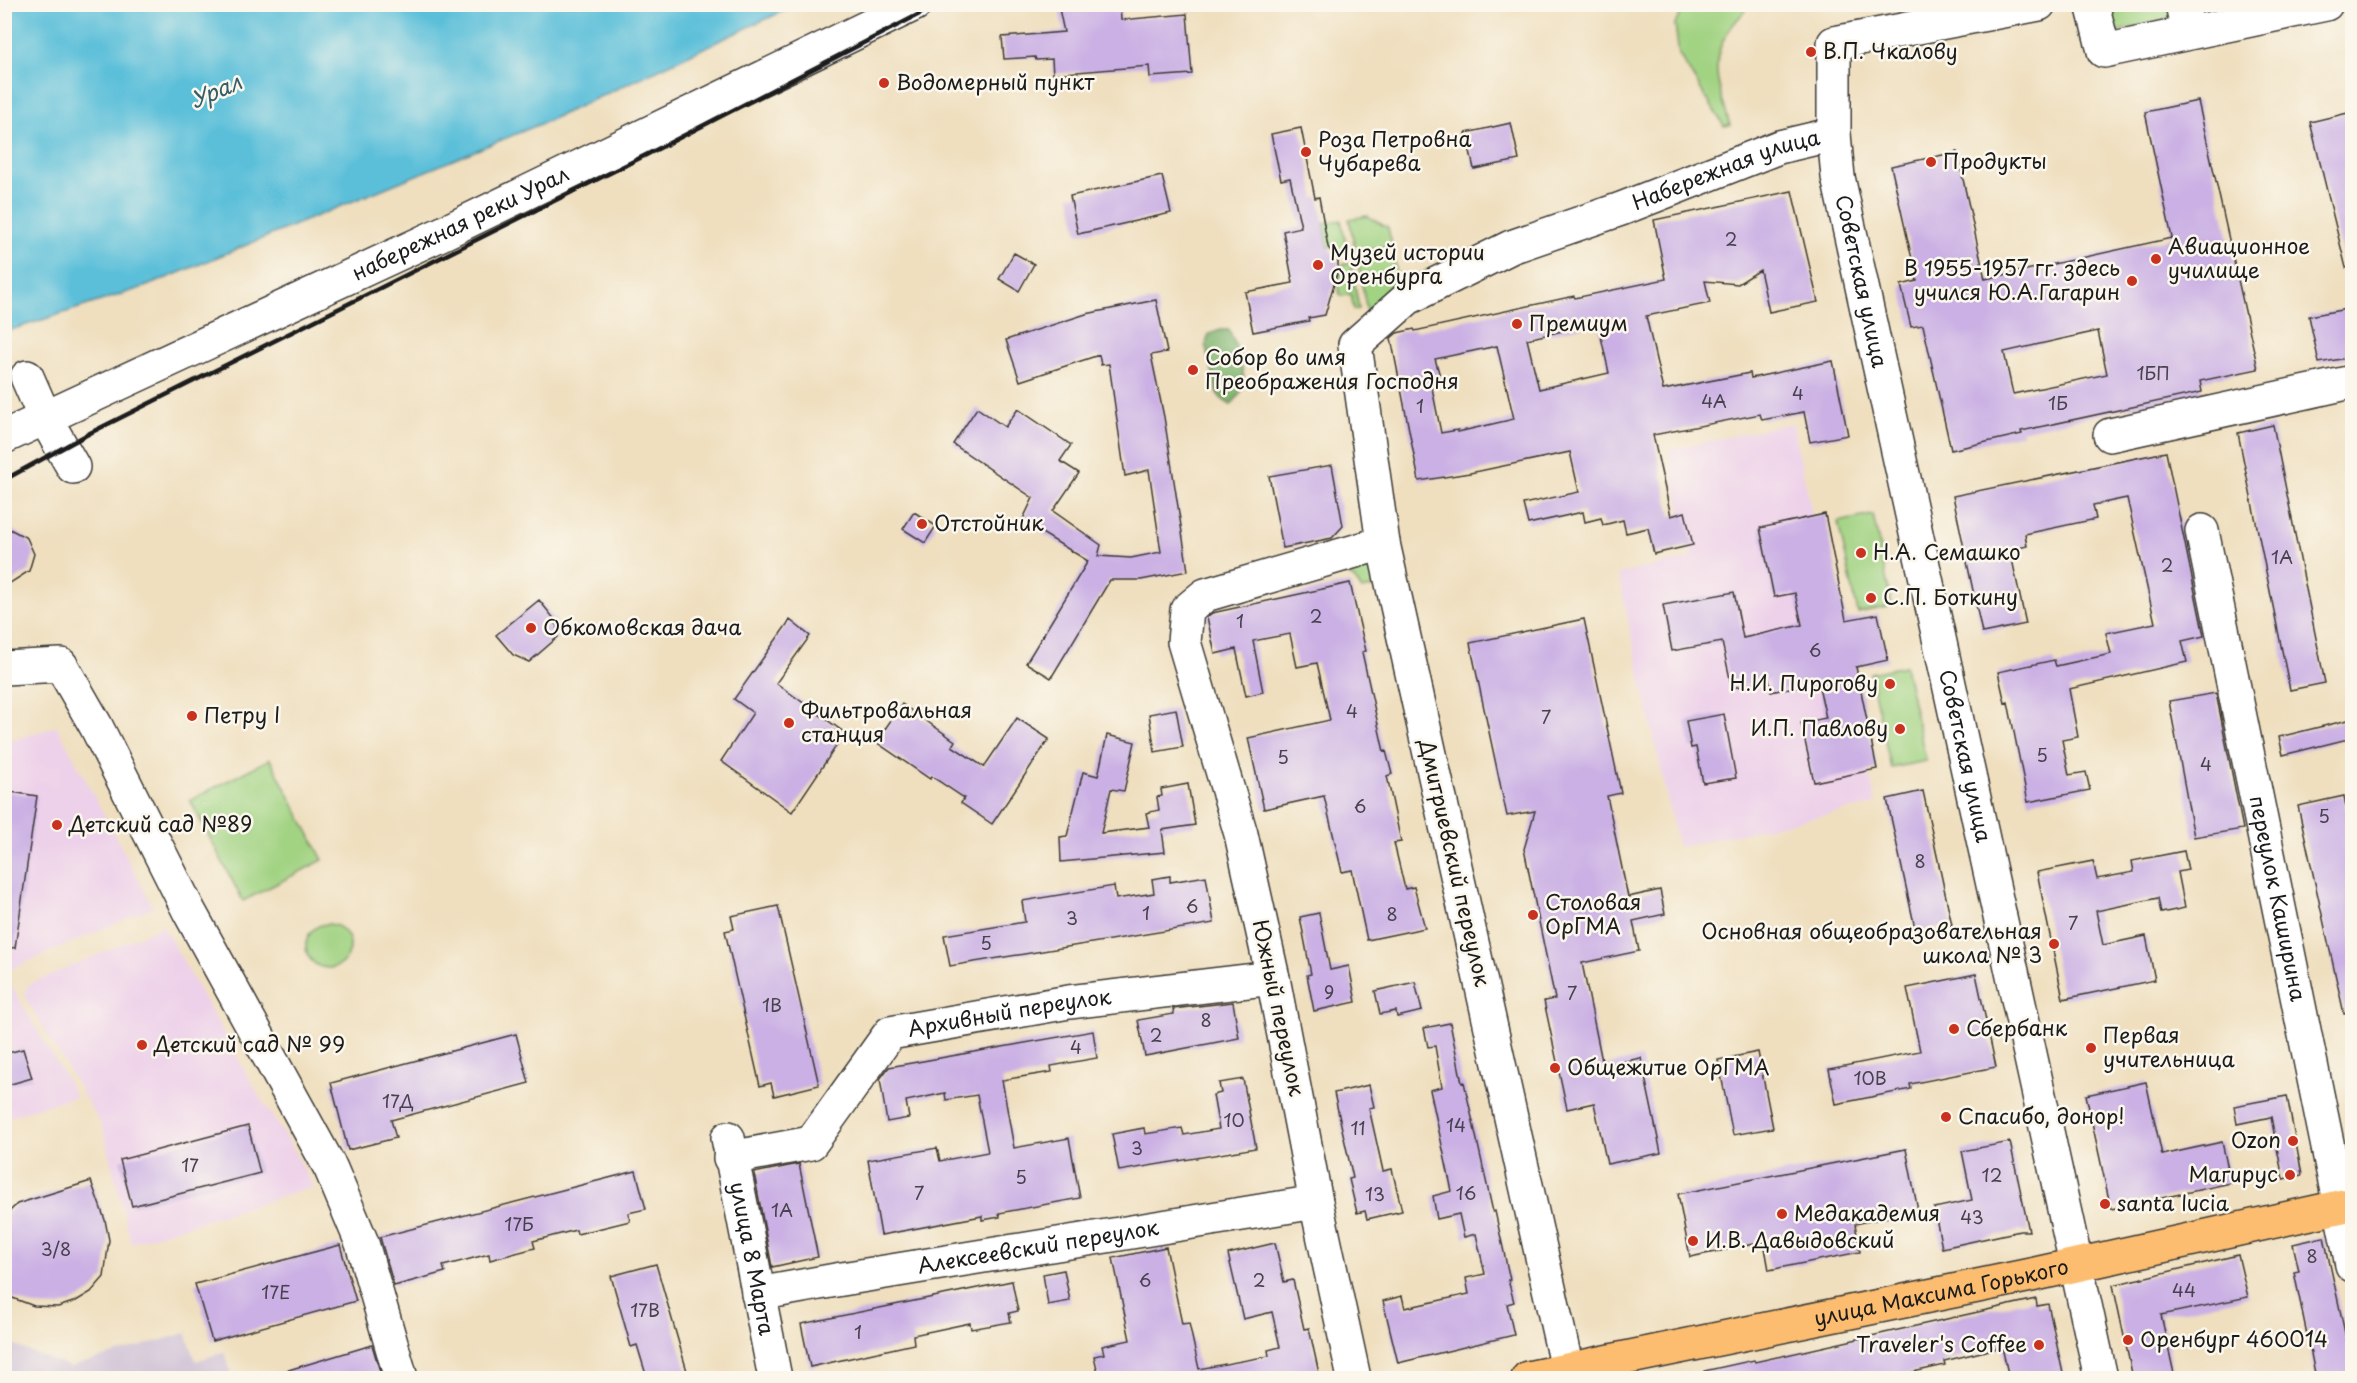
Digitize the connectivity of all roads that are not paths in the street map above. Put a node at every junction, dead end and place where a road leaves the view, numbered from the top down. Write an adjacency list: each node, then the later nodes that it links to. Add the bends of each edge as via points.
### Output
1 (915, 4): 10 (street, набережная реки Урал, via 441,234)
2 (2039, 4): 6 (street, Набережная улица, via 1834,43)
3 (2092, 4): 5 (street, via 2104,51)
4 (2322, 5): 5 (street)
5 (2185, 18)
6 (1834, 134): 7 (street, Набережная улица, via 1779,147 1511,247 1408,298); 22 (street, Советская улица, via 1838,177)
7 (1355, 345): 15 (street, Дмитриевский переулок)
8 (27, 377): 10 (street)
9 (2352, 382): 11 (street)
10 (45, 418): 12 (street, набережная реки Урал); 13 (street)
11 (2110, 435)
12 (4, 437)
13 (73, 467)
14 (2202, 531): 20 (street, переулок Каширина)
15 (1383, 543): 17 (street, Южный переулок, via 1204,595 1187,610 1184,642 1241,834); 24 (street, Дмитриевский переулок)
16 (4, 668): 25 (street, via 61,664 96,726 189,911 331,1169 362,1243)
17 (1273, 978): 18 (street, Архивный переулок, via 1069,1002 890,1033 811,1143); 19 (street, Южный переулок)
18 (729, 1148): 23 (street, улица 8 Марта)
19 (1317, 1202): 23 (street, Алексеевский переулок); 27 (street, Южный переулок)
20 (2346, 1205): 21 (street, переулок Каширина); 22 (main road, улица Максима Горького)
21 (2352, 1265)
22 (2076, 1266): 24 (main road, улица Максима Горького); 29 (street, Советская улица)
23 (758, 1294): 26 (street, улица 8 Марта)
24 (1568, 1374): 28 (main road, улица Максима Горького)
25 (401, 1378)
26 (775, 1378)
27 (1354, 1378)
28 (1528, 1378)
29 (2100, 1378)

